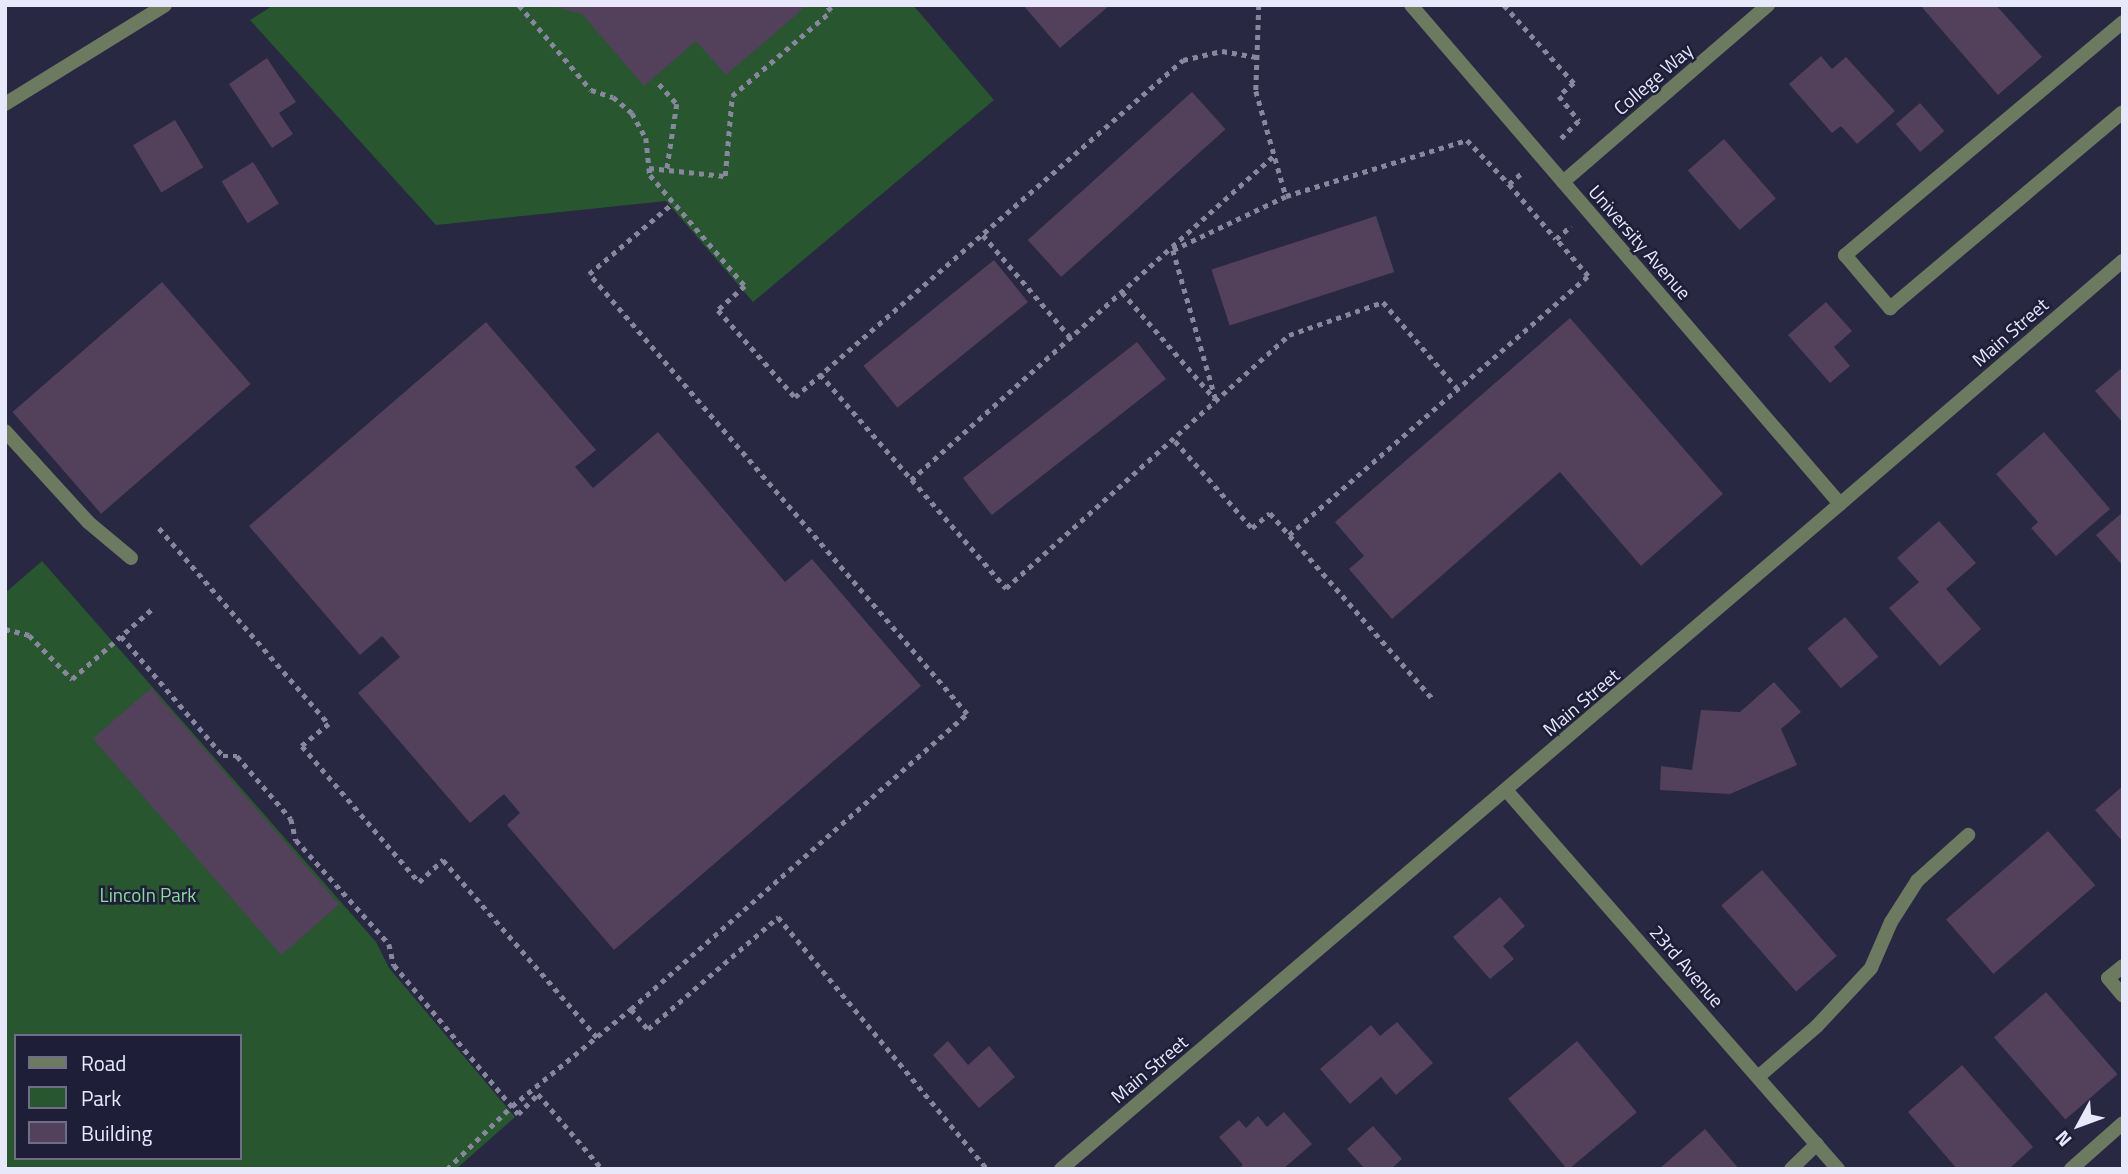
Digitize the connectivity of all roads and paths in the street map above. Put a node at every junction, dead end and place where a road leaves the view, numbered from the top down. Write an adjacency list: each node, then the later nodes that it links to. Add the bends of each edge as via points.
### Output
1 (164, 5): 11 (street)
2 (519, 5): 15 (path, via 591,90 613,97 632,113 646,138)
3 (826, 5): 16 (path, via 831,11 732,96 725,176)
4 (1259, 5): 9 (path)
5 (1410, 5): 14 (street, University Avenue)
6 (1504, 5): 14 (path, via 1574,83 1559,96 1579,121)
7 (1768, 5): 17 (street, College Way)
8 (2123, 22): 12 (street, via 1845,255 1891,308)
9 (1256, 57): 13 (path, via 1259,111); 22 (path, via 1222,51 1183,60)
10 (659, 84): 16 (path, via 677,104)
11 (5, 104)
12 (2123, 112)
13 (1273, 156): 19 (path); 24 (path)
14 (1541, 157): 17 (street, University Avenue); 18 (path)
15 (649, 167): 16 (path); 20 (path, via 650,175)
16 (667, 169)
17 (1563, 182): 21 (street, University Avenue)
18 (1509, 184): 19 (path, via 1467,140); 23 (path)
19 (1286, 196): 24 (path)
20 (673, 203): 28 (path, via 745,286 718,310 795,397); 46 (path, via 589,274 967,714)
21 (1588, 212): 23 (path); 34 (street, University Avenue)
22 (983, 235): 27 (path); 28 (path)
23 (1556, 239): 29 (path, via 1588,276)
24 (1173, 250): 26 (path); 30 (path)
25 (2123, 261): 34 (street, Main Street)
26 (1122, 292): 27 (path); 30 (path)
27 (1071, 338): 33 (path)
28 (820, 374): 33 (path)
29 (1458, 388): 30 (path, via 1383,302 1289,335); 36 (path)
30 (1217, 403): 32 (path)
31 (5, 431): 37 (street, via 88,522)
32 (1175, 441): 33 (path, via 1006,588); 36 (path, via 1252,528 1270,513)
33 (911, 480)
34 (1840, 504): 42 (street, Main Street)
35 (159, 528): 47 (path, via 329,723 302,746 419,882 443,860)
36 (1290, 535): 41 (path)
37 (131, 558)
38 (152, 609): 40 (path)
39 (5, 629): 40 (path, via 30,635 72,679)
40 (121, 636): 49 (path, via 223,756 237,756 291,819 296,840 388,944 394,965)
41 (1432, 698)
42 (1506, 790): 48 (street, 23rd Avenue); 55 (street, Main Street)
43 (1968, 835): 48 (street, via 1917,881 1891,922 1871,968 1817,1026)
44 (2123, 966): 45 (street, via 2108,978)
45 (2123, 996)
46 (631, 1009): 47 (path); 54 (path, via 648,1029 778,917)
47 (597, 1037): 49 (path)
48 (1758, 1077): 51 (street, 23rd Avenue)
49 (512, 1107): 52 (path); 53 (path, via 518,1114 538,1094)
50 (2123, 1123): 58 (street)
51 (1817, 1144): 56 (street); 57 (street, 23rd Avenue)
52 (447, 1169)
53 (602, 1169)
54 (987, 1169)
55 (1061, 1169)
56 (1791, 1169)
57 (1838, 1169)
58 (2071, 1169)

